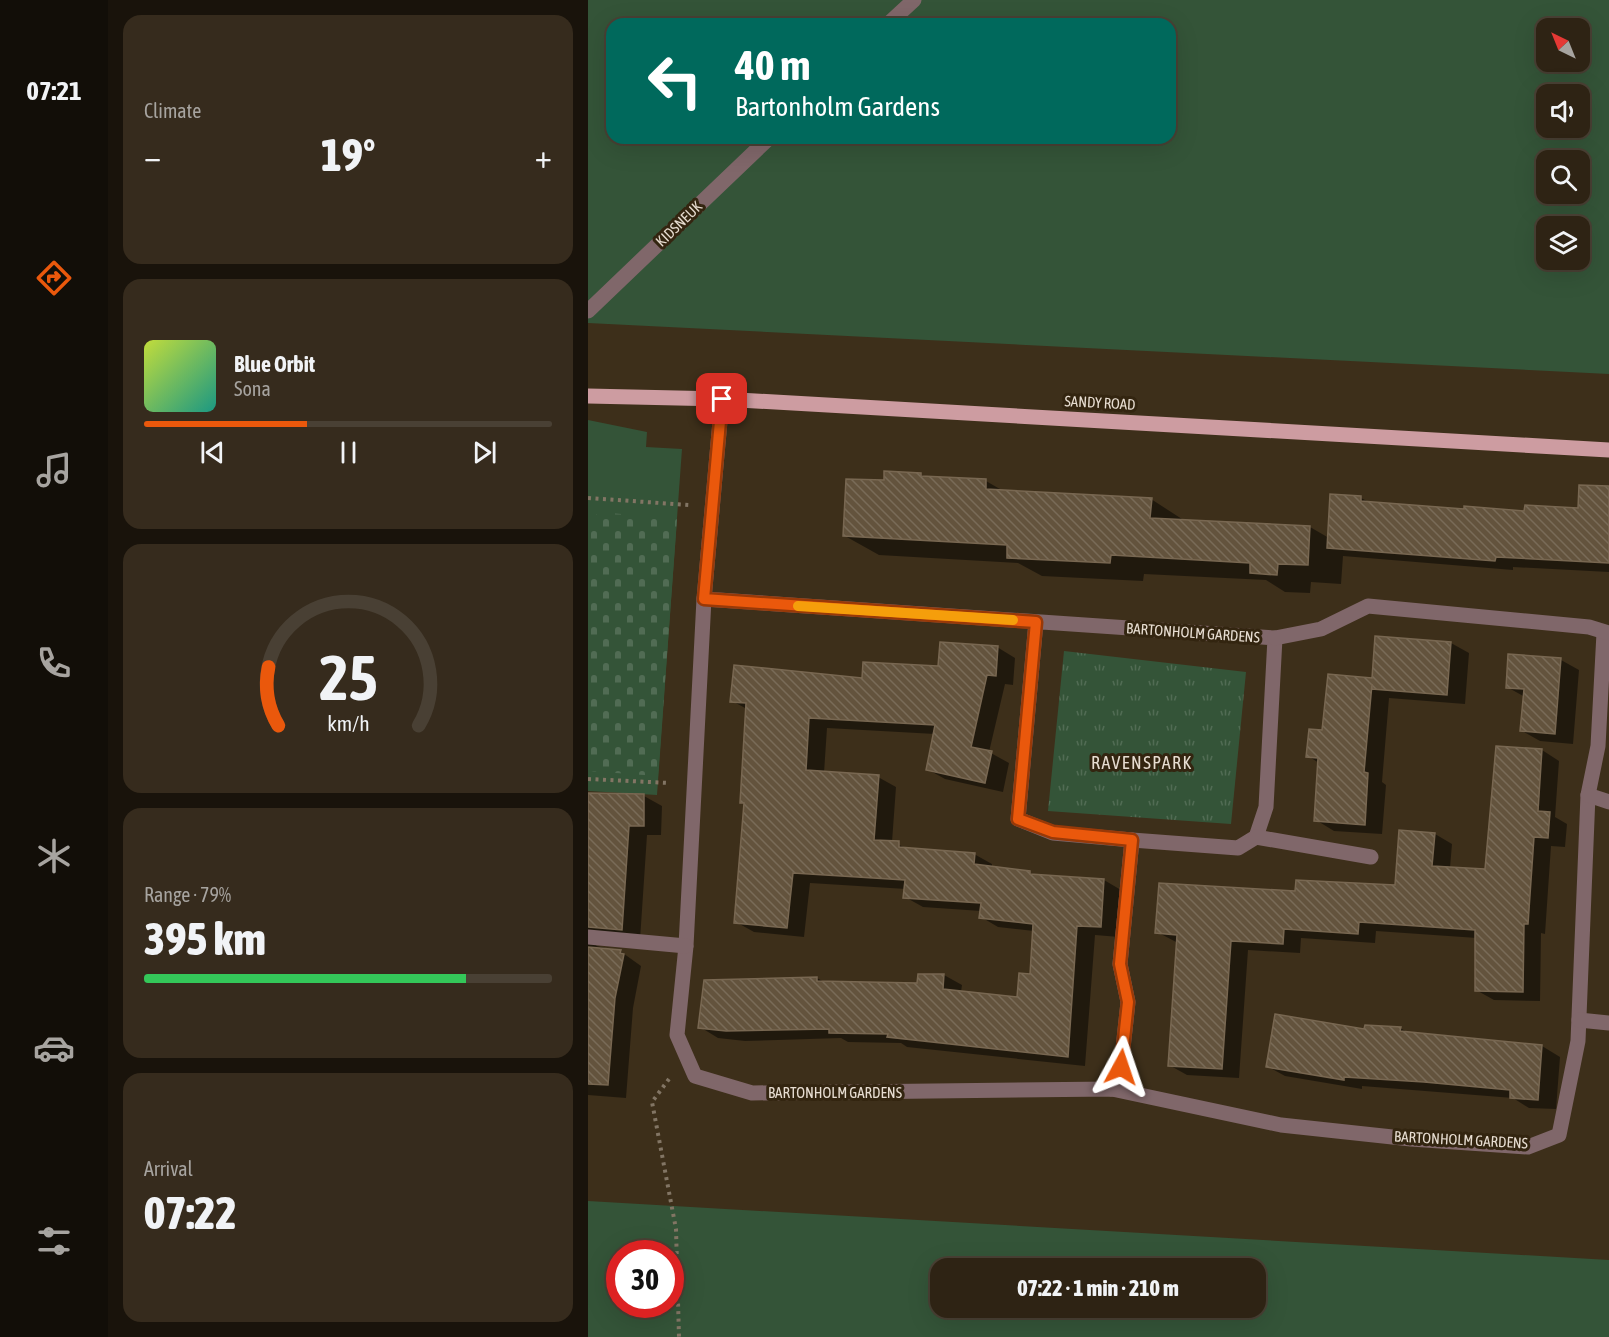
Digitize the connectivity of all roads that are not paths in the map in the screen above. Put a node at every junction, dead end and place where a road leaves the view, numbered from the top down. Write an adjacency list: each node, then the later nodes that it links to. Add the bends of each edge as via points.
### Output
1 (914, 0): 2 (street)
2 (894, 18)
3 (763, 144): 4 (street, KIDSNEUK)
4 (588, 311)
5 (588, 396): 6 (main road, SANDY ROAD)
6 (722, 399): 7 (main road, SANDY ROAD); 8 (street, BARTONHOLM GARDENS)
7 (1609, 450)
8 (704, 599): 9 (street, BARTONHOLM GARDENS); 18 (street, BARTONHOLM GARDENS)
9 (1036, 622): 11 (street, BARTONHOLM GARDENS); 15 (street, via 1018,819 1053,832)
10 (1606, 633): 11 (street, via 1589,627 1368,606 1320,629); 12 (street, BARTONHOLM GARDENS, via 1599,746)
11 (1275, 638): 14 (street, BARTONHOLM GARDENS, via 1266,807)
12 (1588, 795): 13 (street); 19 (street, BARTONHOLM GARDENS)
13 (1609, 802)
14 (1256, 837): 15 (street, via 1238,848); 16 (street)
15 (1132, 840): 21 (street, via 1120,964 1128,1002 1121,1067)
16 (1371, 857)
17 (588, 937): 18 (street)
18 (686, 946): 21 (street, BARTONHOLM GARDENS, via 677,1035 696,1076 753,1093)
19 (1579, 1020): 20 (street); 21 (street, BARTONHOLM GARDENS, via 1558,1135 1528,1147 1281,1125)
20 (1609, 1023)
21 (1112, 1089)

